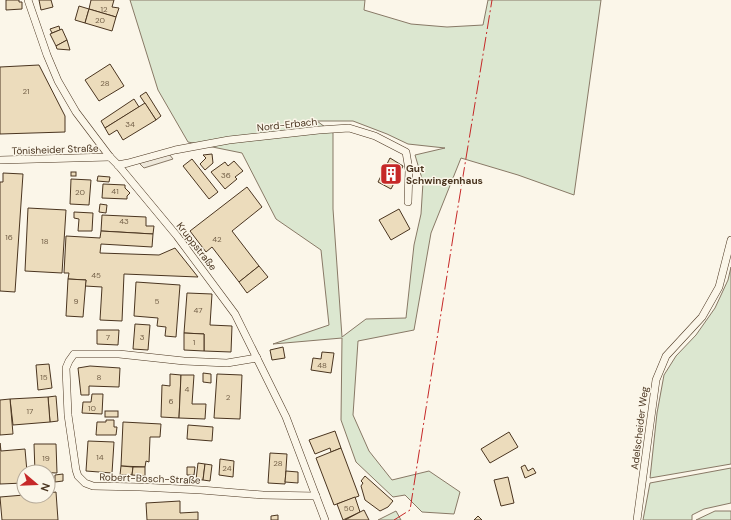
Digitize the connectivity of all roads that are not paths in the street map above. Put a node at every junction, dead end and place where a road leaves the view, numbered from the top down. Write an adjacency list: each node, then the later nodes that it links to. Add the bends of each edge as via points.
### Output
1 (28, 0): 2 (street, Kruppstraße, via 58,81 76,112)
2 (110, 157): 3 (street, Tönisheider Straße); 4 (street, Kruppstraße)
3 (0, 160)
4 (118, 165): 5 (street, Nord-Erbach, via 175,150 229,140 349,128 374,136 406,152 409,170); 7 (street, Kruppstraße, via 229,304)
5 (408, 202)
6 (731, 240): 10 (street, Adelscheider Weg, via 719,287 702,317 666,356 656,380)
7 (257, 358): 8 (street, Kruppstraße, via 286,417); 8 (street, Robert-Bosch-Straße, via 227,362 119,354 74,354 66,368 68,415 78,476 93,486)
8 (316, 496): 9 (street, Kruppstraße)
9 (325, 520)
10 (637, 520)

